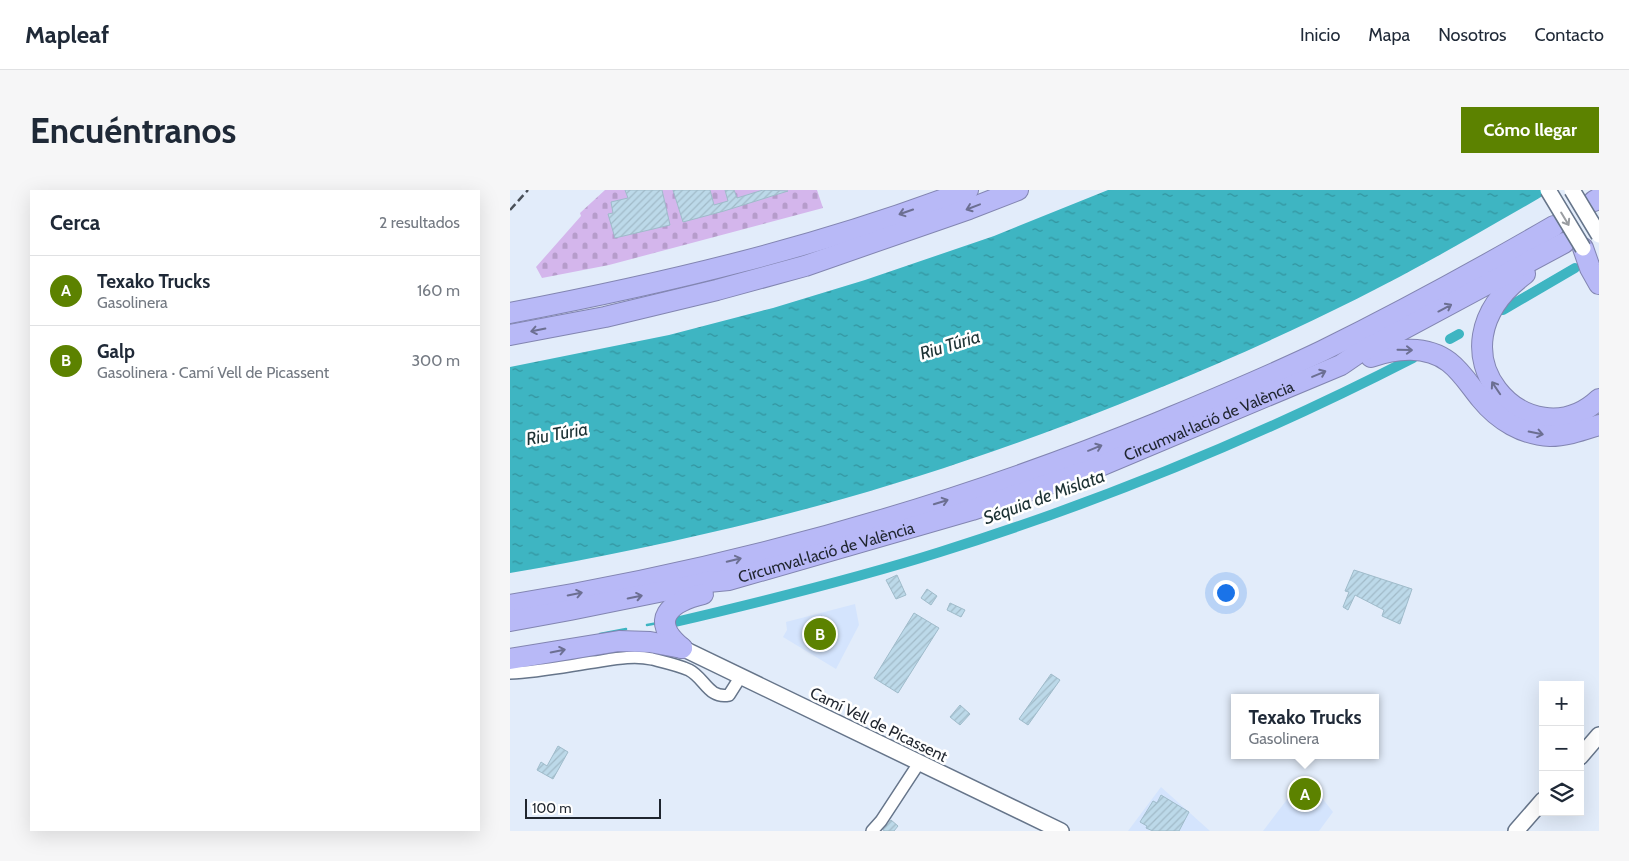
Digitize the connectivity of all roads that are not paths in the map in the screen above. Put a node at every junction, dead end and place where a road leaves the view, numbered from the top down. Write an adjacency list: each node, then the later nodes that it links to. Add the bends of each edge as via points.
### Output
1 (968, 190): 10 (highway, one-way to 10, via 873,224 712,270)
2 (1018, 190): 8 (highway, one-way to 8, via 882,240)
3 (1548, 190): 7 (street, one-way to 7, bridge)
4 (1572, 190): 6 (street, bridge)
5 (1554, 226): 17 (highway, Circumval·lació de València, one-way to 5, via 638,582 796,545 885,520 1074,457 1321,352 1488,265)
6 (1599, 235)
7 (1568, 246): 9 (highway); 13 (highway, Circumval·lació de València, one-way to 7, via 1538,256); 14 (highway, one-way to 7, via 1576,414 1561,417 1544,418 1525,412 1512,405 1493,386 1482,354 1486,324 1500,297 1512,284)
8 (822, 258): 11 (highway, via 804,259 649,298); 12 (highway, one-way to 12, via 805,266 717,290 605,317)
9 (1596, 271)
10 (510, 313)
11 (510, 321)
12 (510, 335)
13 (1341, 365): 15 (highway, one-way to 15, via 1399,349 1417,350 1447,360 1498,416 1523,430 1565,435); 16 (highway, Circumval·lació de València, one-way to 13, via 972,510 1093,469)
14 (1599, 399)
15 (1599, 425)
16 (729, 580): 18 (highway, Circumval·lació de València, one-way to 16); 21 (highway, via 710,592 677,603 670,610 666,618 667,633)
17 (510, 605)
18 (570, 610): 19 (highway, via 551,609); 20 (highway, Circumval·lació de València)
19 (510, 616)
20 (510, 621)
21 (682, 648): 22 (highway, one-way to 21, via 619,641); 24 (street, Camí Vell de Picassent)
22 (510, 659)
23 (510, 673): 24 (street, via 640,657 689,670 708,690 723,696 729,695)
24 (741, 676): 27 (street, Camí Vell de Picassent)
25 (1599, 735): 26 (street)
26 (1584, 752)
27 (919, 762): 29 (street); 30 (street, Camí Vell de Picassent)
28 (1539, 805): 31 (street)
29 (872, 831)
30 (1061, 831)
31 (1516, 831)

